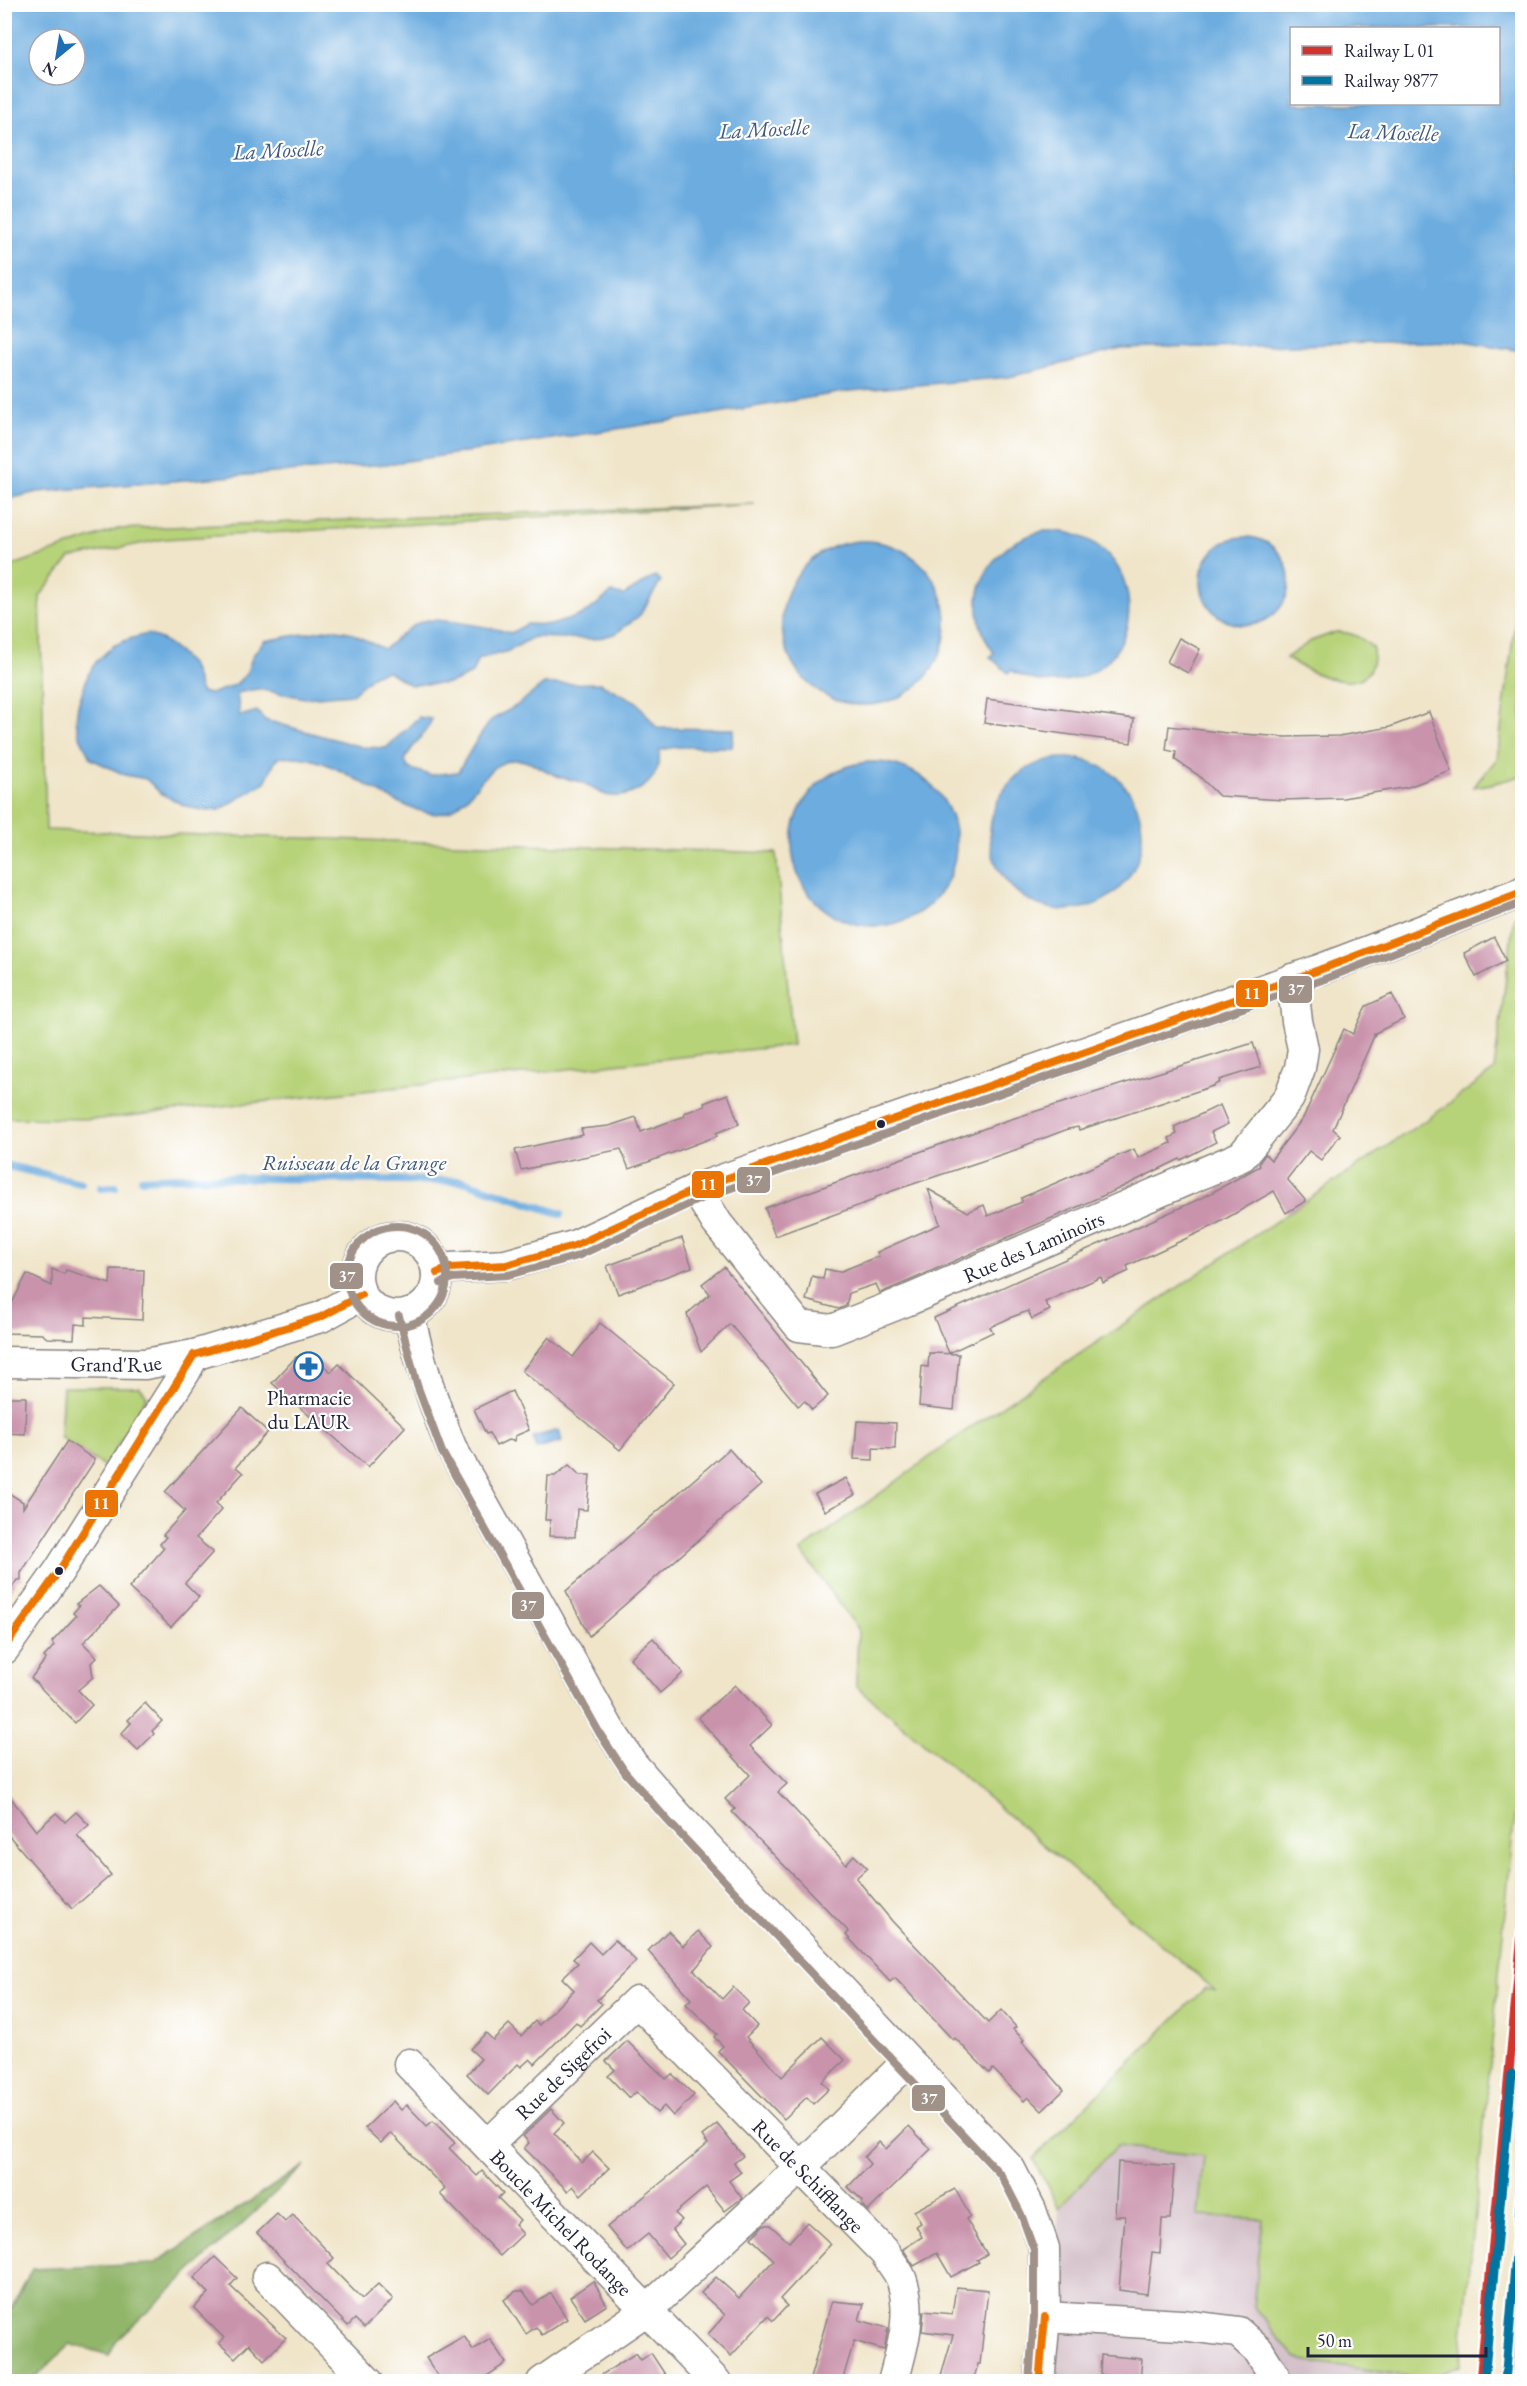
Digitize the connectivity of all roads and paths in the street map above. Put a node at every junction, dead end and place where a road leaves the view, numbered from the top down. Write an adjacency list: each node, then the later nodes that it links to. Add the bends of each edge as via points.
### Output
1 (1522, 892): 2 (street)
2 (1292, 980): 3 (street); 3 (street, Rue des Laminoirs, via 1303,1049 1300,1068 1289,1098 1242,1156 832,1330 799,1326 717,1223)
3 (696, 1189): 4 (street, via 574,1246 506,1265 450,1268)
4 (437, 1273): 5 (street, via 423,1246 405,1237 392,1236 369,1247 361,1258 357,1283); 6 (street, via 430,1299)
5 (362, 1295): 6 (street, via 382,1313); 7 (street, Grand'Rue, via 321,1317)
6 (409, 1314): 11 (street, via 419,1359 451,1447 633,1765)
7 (194, 1355): 8 (street, Grand'Rue, via 145,1364); 9 (street, via 59,1571)
8 (4, 1362)
9 (4, 1649)
10 (637, 2001): 13 (street, Rue de Sigefroi); 14 (street, Rue de Schifflange)
11 (908, 2061): 14 (street); 17 (street, via 1010,2169 1031,2210 1044,2248)
12 (409, 2064): 13 (street, Boucle Michel Rodange)
13 (488, 2145): 16 (street, Boucle Michel Rodange)
14 (801, 2167): 16 (street); 21 (street, Rue de Schifflange, via 885,2253 902,2279 908,2307)
15 (267, 2277): 18 (street)
16 (647, 2310): 19 (street); 20 (street, Boucle Michel Rodange)
17 (1045, 2317): 22 (street); 23 (street, via 1238,2332 1259,2351)
18 (368, 2382)
19 (542, 2382)
20 (716, 2382)
21 (893, 2382)
22 (1039, 2382)
23 (1275, 2382)

